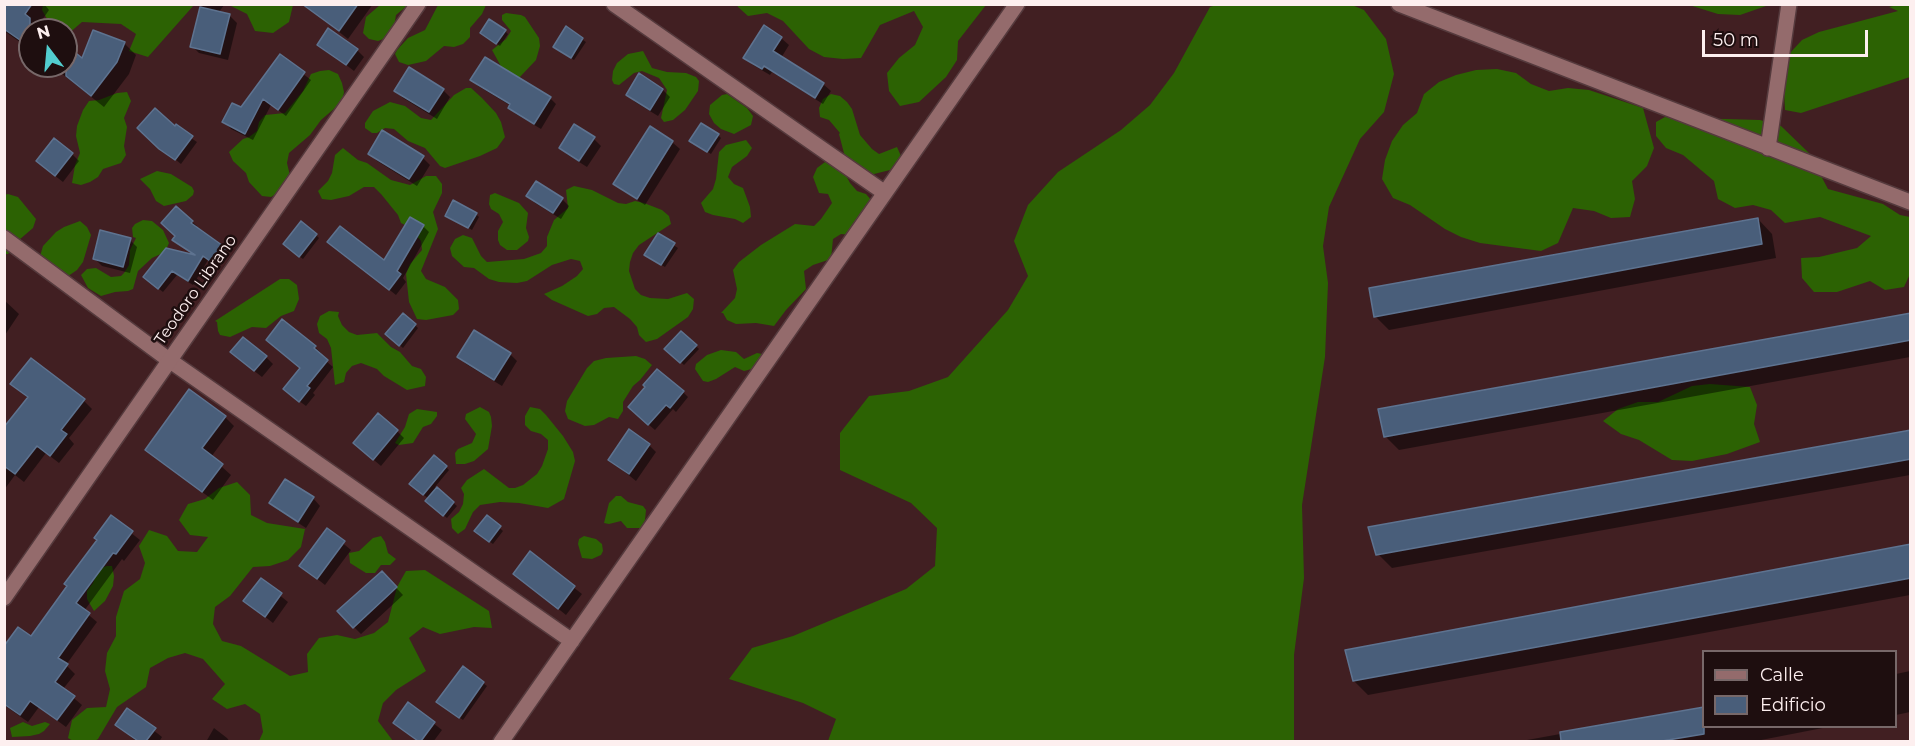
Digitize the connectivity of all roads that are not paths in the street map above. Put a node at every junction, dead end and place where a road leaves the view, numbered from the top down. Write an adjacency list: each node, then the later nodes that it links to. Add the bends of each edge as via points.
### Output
1 (418, 4): 10 (street, Teodoro Librano)
2 (614, 4): 7 (street)
3 (1017, 4): 7 (street)
4 (1399, 4): 6 (street)
5 (1789, 4): 6 (street)
6 (1768, 148): 8 (street)
7 (885, 193): 12 (street)
8 (1911, 202)
9 (4, 238): 10 (street)
10 (169, 360): 11 (street, Teodoro Librano); 12 (street)
11 (4, 598)
12 (572, 641): 13 (street)
13 (501, 741)

